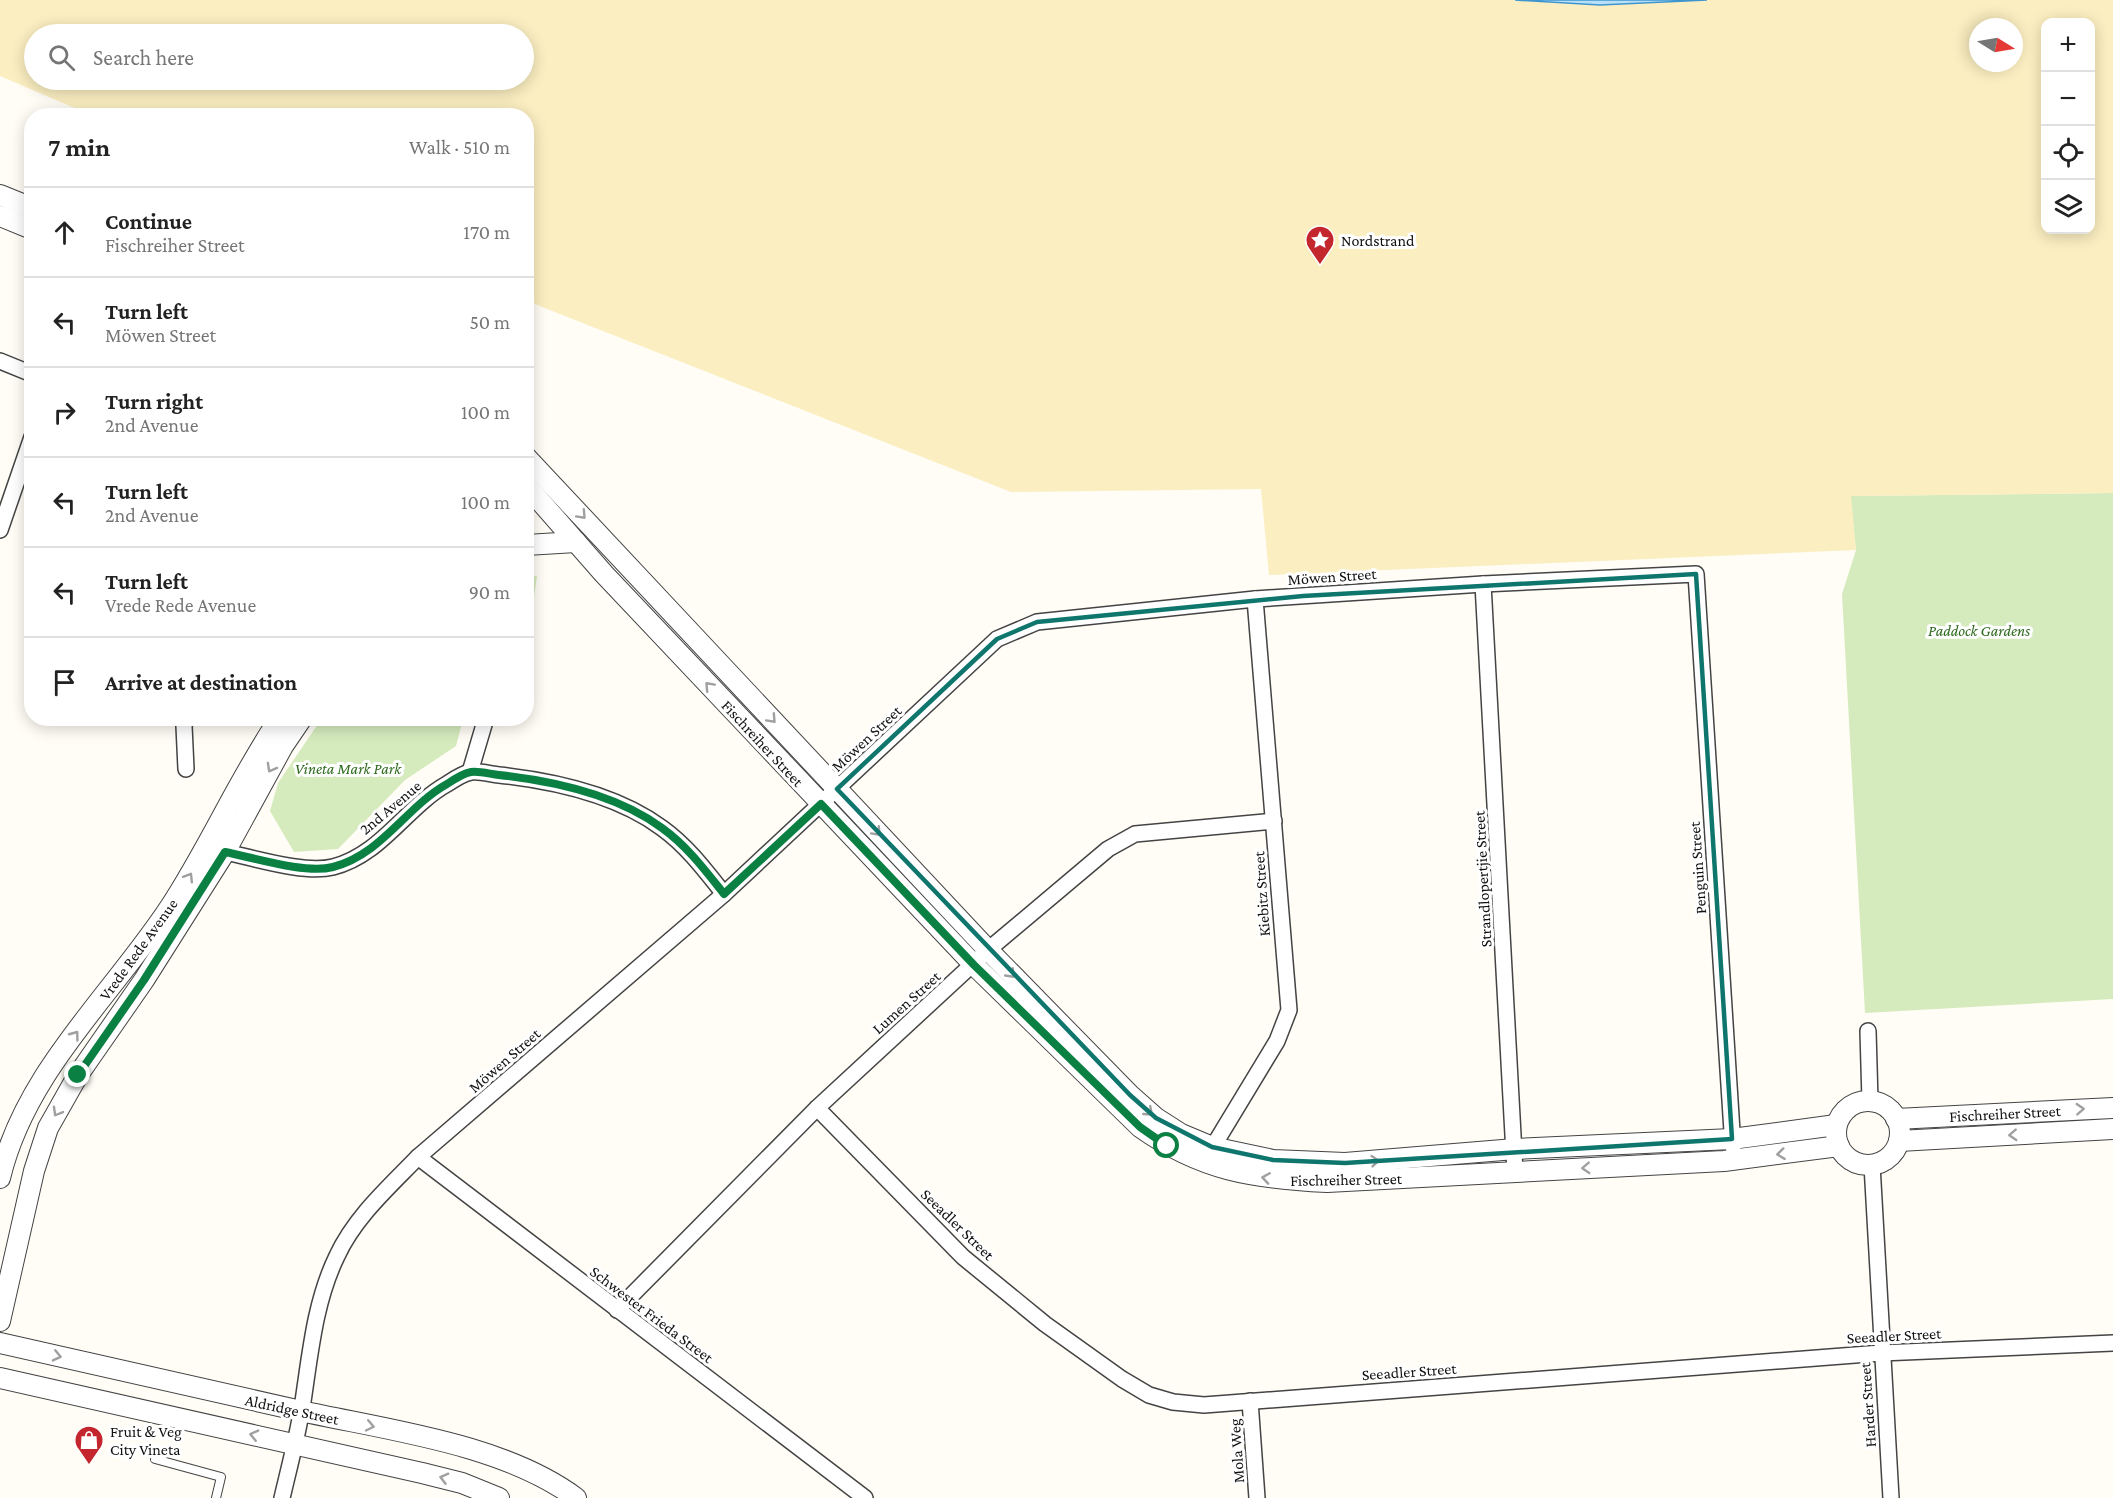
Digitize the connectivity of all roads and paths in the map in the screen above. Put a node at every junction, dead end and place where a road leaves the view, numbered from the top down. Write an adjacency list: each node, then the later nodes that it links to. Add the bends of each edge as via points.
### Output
1 (0, 195): 2 (street)
2 (24, 205)
3 (0, 216): 4 (street)
4 (24, 226)
5 (0, 361): 6 (street)
6 (24, 371)
7 (24, 460): 10 (street)
8 (534, 490): 22 (street, Fischreiher Street, one-way to 22, via 558,488)
9 (534, 492): 11 (street, Fischreiher Street)
10 (0, 530)
11 (576, 542): 12 (street); 23 (street, Fischreiher Street, one-way to 11)
12 (534, 545)
13 (1696, 574): 14 (street, Möwen Street); 38 (street, Penguin Street)
14 (1483, 584): 15 (street, Möwen Street); 41 (street, Strandlopertjie Street)
15 (1256, 599): 22 (street, Möwen Street, via 1037,622 1016,630 997,639); 24 (street, Kiebitz Street)
16 (184, 726): 20 (street)
17 (276, 726): 30 (street, Vrede Rede Avenue, one-way to 17, via 168,909 207,849)
18 (297, 726): 25 (street, Vrede Rede Avenue, one-way to 25)
19 (484, 726): 21 (street)
20 (186, 769)
21 (470, 772): 25 (street, 2nd Avenue, via 445,784 418,804 392,832 341,864 321,868); 26 (street, via 528,778 584,791 625,806 662,827 690,851)
22 (837, 789): 23 (street, Möwen Street); 27 (street, Fischreiher Street, one-way to 27)
23 (821, 804): 26 (street, Möwen Street); 28 (street, Fischreiher Street)
24 (1274, 821): 27 (street, Lumen Street, via 1135,834 1108,849); 42 (street, Kiebitz Street, via 1289,1010 1277,1041)
25 (225, 852): 31 (street, Vrede Rede Avenue)
26 (724, 894): 43 (street, Möwen Street)
27 (988, 950): 28 (street, Lumen Street); 42 (street, Fischreiher Street, one-way to 42, via 1138,1102)
28 (974, 965): 33 (street, Lumen Street); 42 (street, Fischreiher Street, via 1140,1127 1167,1146)
29 (1868, 1031): 32 (street)
30 (56, 1061): 31 (street); 47 (street, Vrede Rede Avenue, via 15,1129)
31 (78, 1075): 49 (street, Vrede Rede Avenue, one-way to 49, via 48,1128 34,1171)
32 (1870, 1101): 35 (street, via 1888,1108); 36 (street, via 1845,1110)
33 (817, 1108): 48 (street, Lumen Street); 54 (street, Seeadler Street, via 963,1257 1045,1324 1122,1379 1149,1395 1173,1402 1204,1405)
34 (2113, 1108): 35 (street, Fischreiher Street, one-way to 34)
35 (1896, 1119): 39 (street)
36 (1836, 1125): 38 (street, Fischreiher Street); 40 (street)
37 (2113, 1129): 39 (street, Fischreiher Street, one-way to 39)
38 (1732, 1139): 41 (street, Fischreiher Street); 44 (street, Penguin Street)
39 (1899, 1141): 45 (street, via 1889,1157)
40 (1839, 1146): 44 (street, Fischreiher Street, one-way to 44); 45 (street, via 1848,1159 1859,1165)
41 (1515, 1149): 42 (street, Fischreiher Street, one-way to 41, via 1345,1163); 46 (street, Strandlopertjie Street)
42 (1208, 1155): 46 (street, Fischreiher Street, one-way to 42, via 1327,1182 1268,1179)
43 (418, 1157): 48 (street, Schwester Frieda Street); 55 (street, Möwen Street, via 375,1202 337,1255 315,1323)
44 (1734, 1159): 46 (street, Fischreiher Street, one-way to 46)
45 (1872, 1165): 52 (street, Harder Street)
46 (1515, 1172)
47 (0, 1178)
48 (617, 1310): 62 (street, Schwester Frieda Street)
49 (0, 1321)
50 (0, 1343): 55 (street, Aldridge Street, one-way to 55)
51 (2113, 1343): 52 (street, Seeadler Street)
52 (1881, 1353): 54 (street, Seeadler Street); 64 (street, Harder Street)
53 (0, 1378): 56 (street, Aldridge Street, one-way to 53)
54 (1250, 1401): 63 (street, Mola Weg)
55 (301, 1411): 56 (street, Möwen Street); 58 (street, Aldridge Street, one-way to 58, via 495,1457 535,1473)
56 (295, 1444): 60 (street, Möwen Street); 61 (street, Aldridge Street, one-way to 56, via 452,1480)
57 (155, 1459): 59 (lane, via 221,1477)
58 (572, 1497)
59 (216, 1498)
60 (282, 1498)
61 (499, 1498)
62 (865, 1498)
63 (1257, 1498)
64 (1891, 1498)

